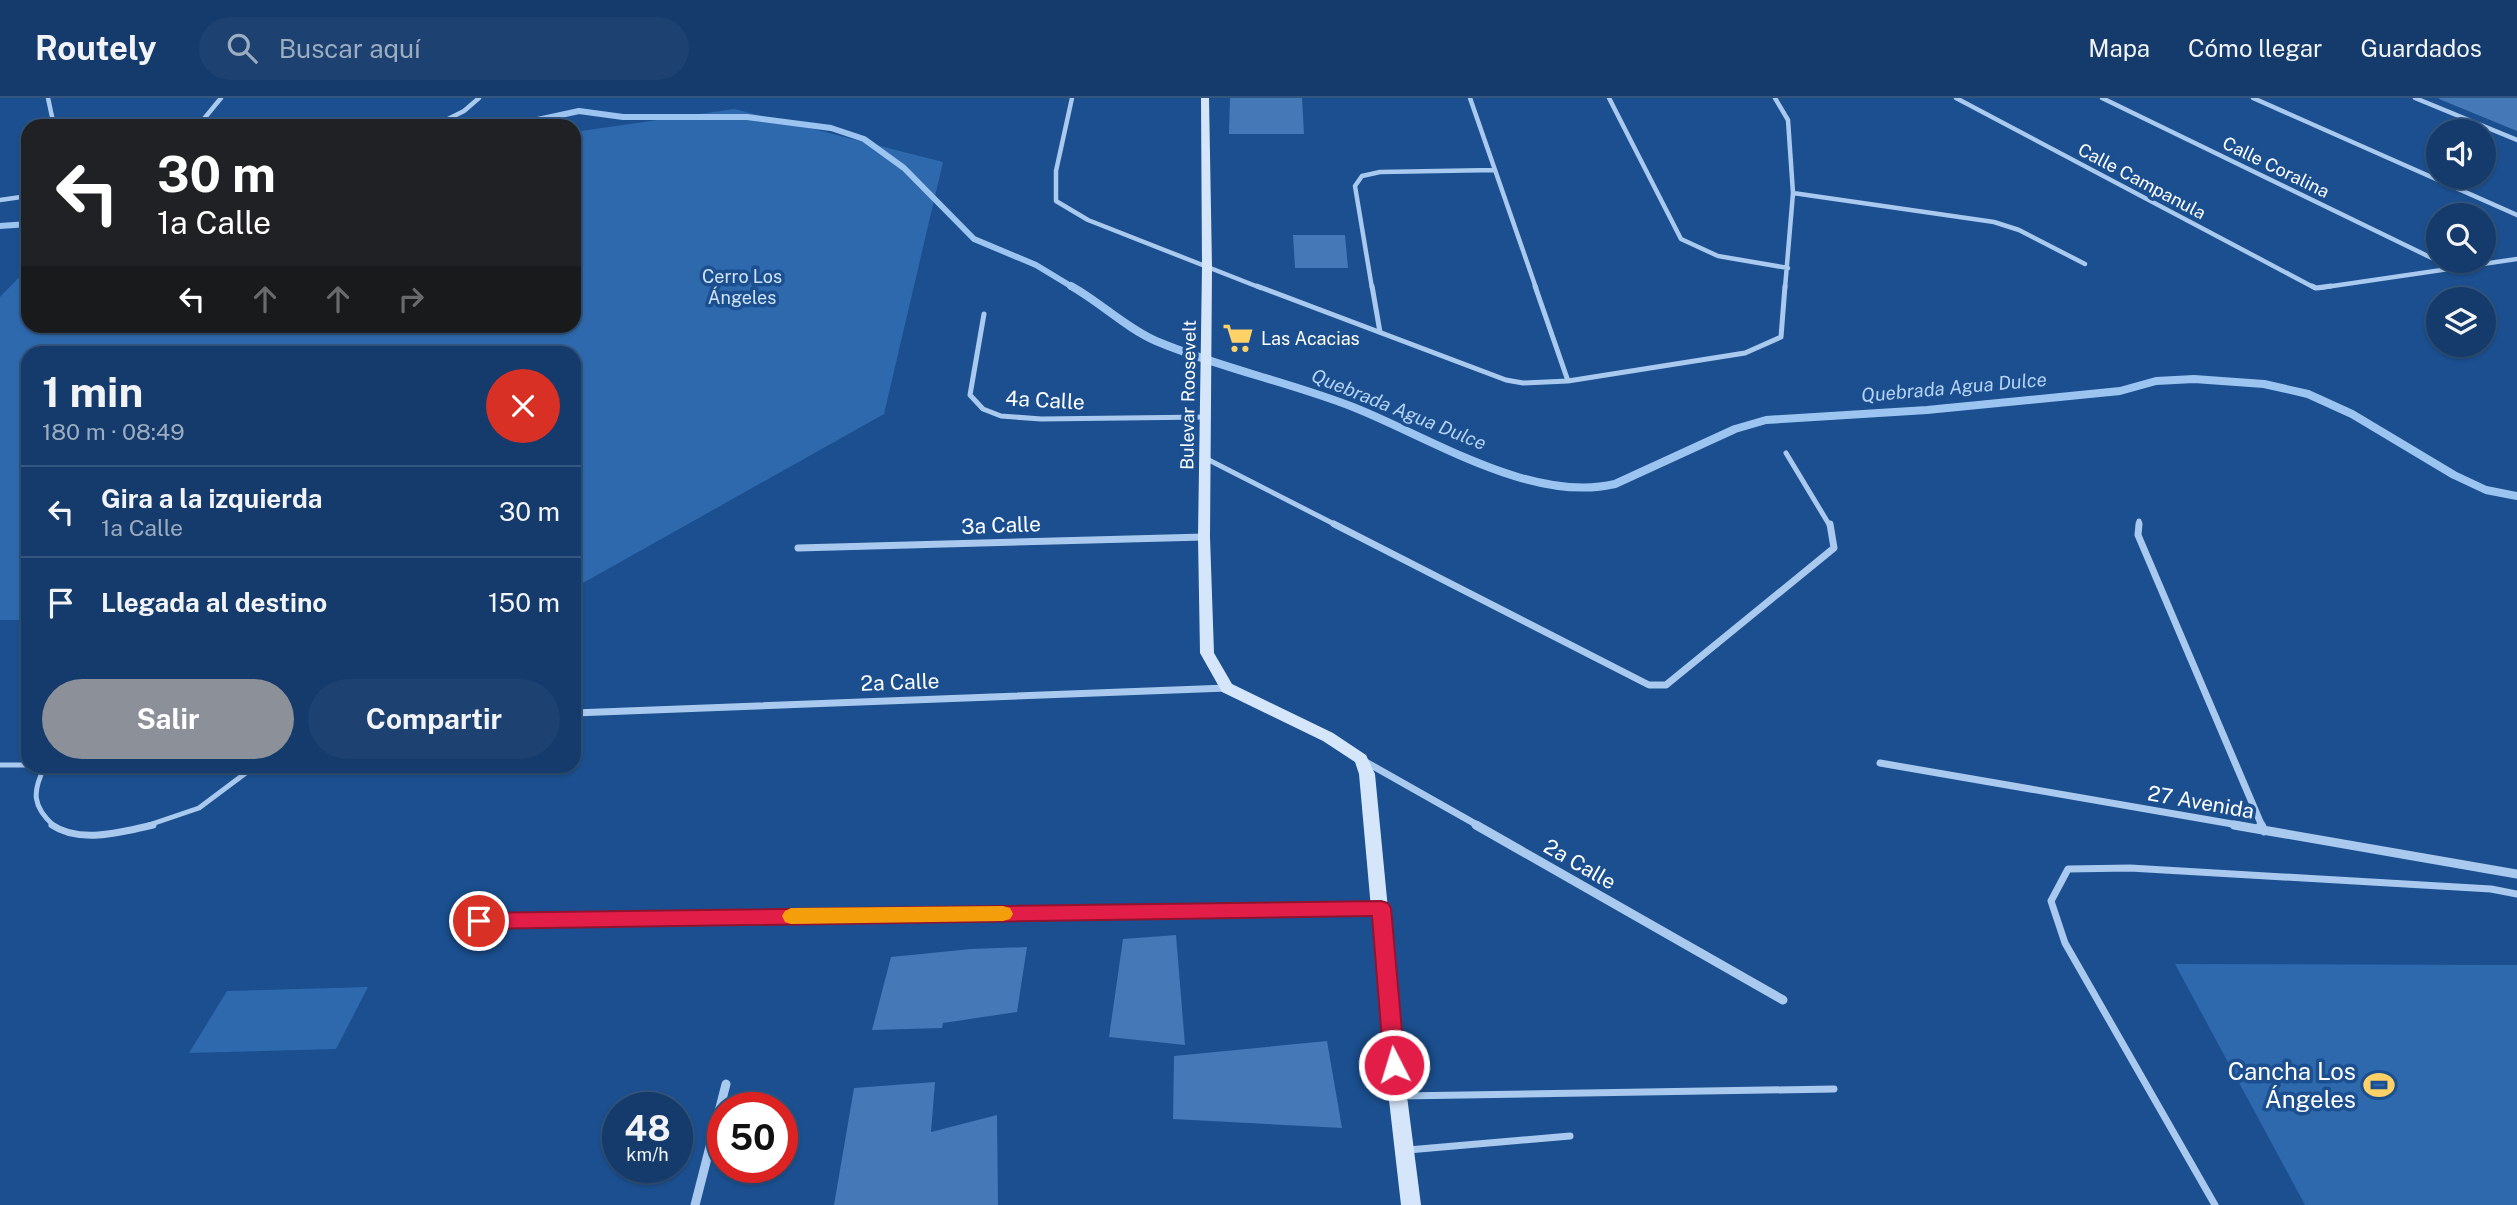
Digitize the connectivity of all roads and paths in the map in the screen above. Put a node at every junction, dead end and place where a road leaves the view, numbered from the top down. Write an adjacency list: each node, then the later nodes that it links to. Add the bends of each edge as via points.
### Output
1 (48, 98): 13 (street)
2 (221, 98): 14 (street)
3 (479, 98): 15 (street)
4 (1072, 98): 26 (street, via 1056,171 1056,201 1088,220)
5 (1205, 98): 26 (main road, Bulevar Roosevelt)
6 (1470, 98): 17 (street)
7 (1609, 98): 27 (street, via 1681,239 1705,252)
8 (1775, 98): 18 (street, via 1788,120)
9 (1956, 98): 28 (street, Calle Campanula, via 2316,288)
10 (2102, 98): 22 (street, Calle Coralina)
11 (2253, 98): 21 (street)
12 (2415, 98): 16 (street)
13 (52, 119)
14 (204, 119)
15 (447, 119)
16 (2517, 140)
17 (1495, 170): 30 (street, via 1362,176 1355,186); 31 (street)
18 (1793, 193): 25 (street, via 1994,222 2020,230); 27 (street)
19 (21, 197): 20 (street)
20 (0, 200)
21 (2517, 215)
22 (2426, 255)
23 (2517, 259): 24 (street)
24 (2496, 262)
25 (2085, 264)
26 (1208, 267): 30 (street); 32 (main road, Bulevar Roosevelt)
27 (1787, 268): 31 (street, via 1781,337 1745,353)
28 (2427, 273)
29 (984, 314): 32 (street, 4a Calle, via 970,395 983,409 1001,416 1041,419)
30 (1380, 332): 31 (street, via 1506,380)
31 (1568, 381)
32 (1206, 417): 34 (main road, Bulevar Roosevelt)
33 (1786, 453): 34 (street, via 1830,523 1834,548 1659,687)
34 (1205, 458): 36 (main road, Bulevar Roosevelt)
35 (2139, 521): 46 (street, via 2138,535)
36 (1204, 537): 37 (street, 3a Calle); 38 (main road, Bulevar Roosevelt, via 1207,653)
37 (798, 548)
38 (1227, 688): 39 (street, 2a Calle); 40 (main road, via 1328,737)
39 (581, 713)
40 (1361, 759): 49 (main road, via 1367,774); 51 (street, 2a Calle)
41 (1880, 763): 46 (street, 27 Avenida)
42 (0, 765): 43 (lane)
43 (21, 765)
44 (42, 773): 45 (lane, via 34,789 38,810 53,827 81,834 117,834 158,825 198,808)
45 (247, 773)
46 (2264, 831): 47 (street, 27 Avenida)
47 (2517, 874)
48 (2517, 894): 59 (lane, via 2491,888 2068,869 2051,901 2065,943)
49 (1381, 908): 50 (street); 54 (main road)
50 (479, 921)
51 (1783, 1000)
52 (726, 1084): 57 (street)
53 (1835, 1089): 54 (lane)
54 (1398, 1096): 56 (main road)
55 (1570, 1136): 56 (lane)
56 (1405, 1150): 58 (main road)
57 (695, 1205)
58 (1411, 1205)
59 (2215, 1205)

